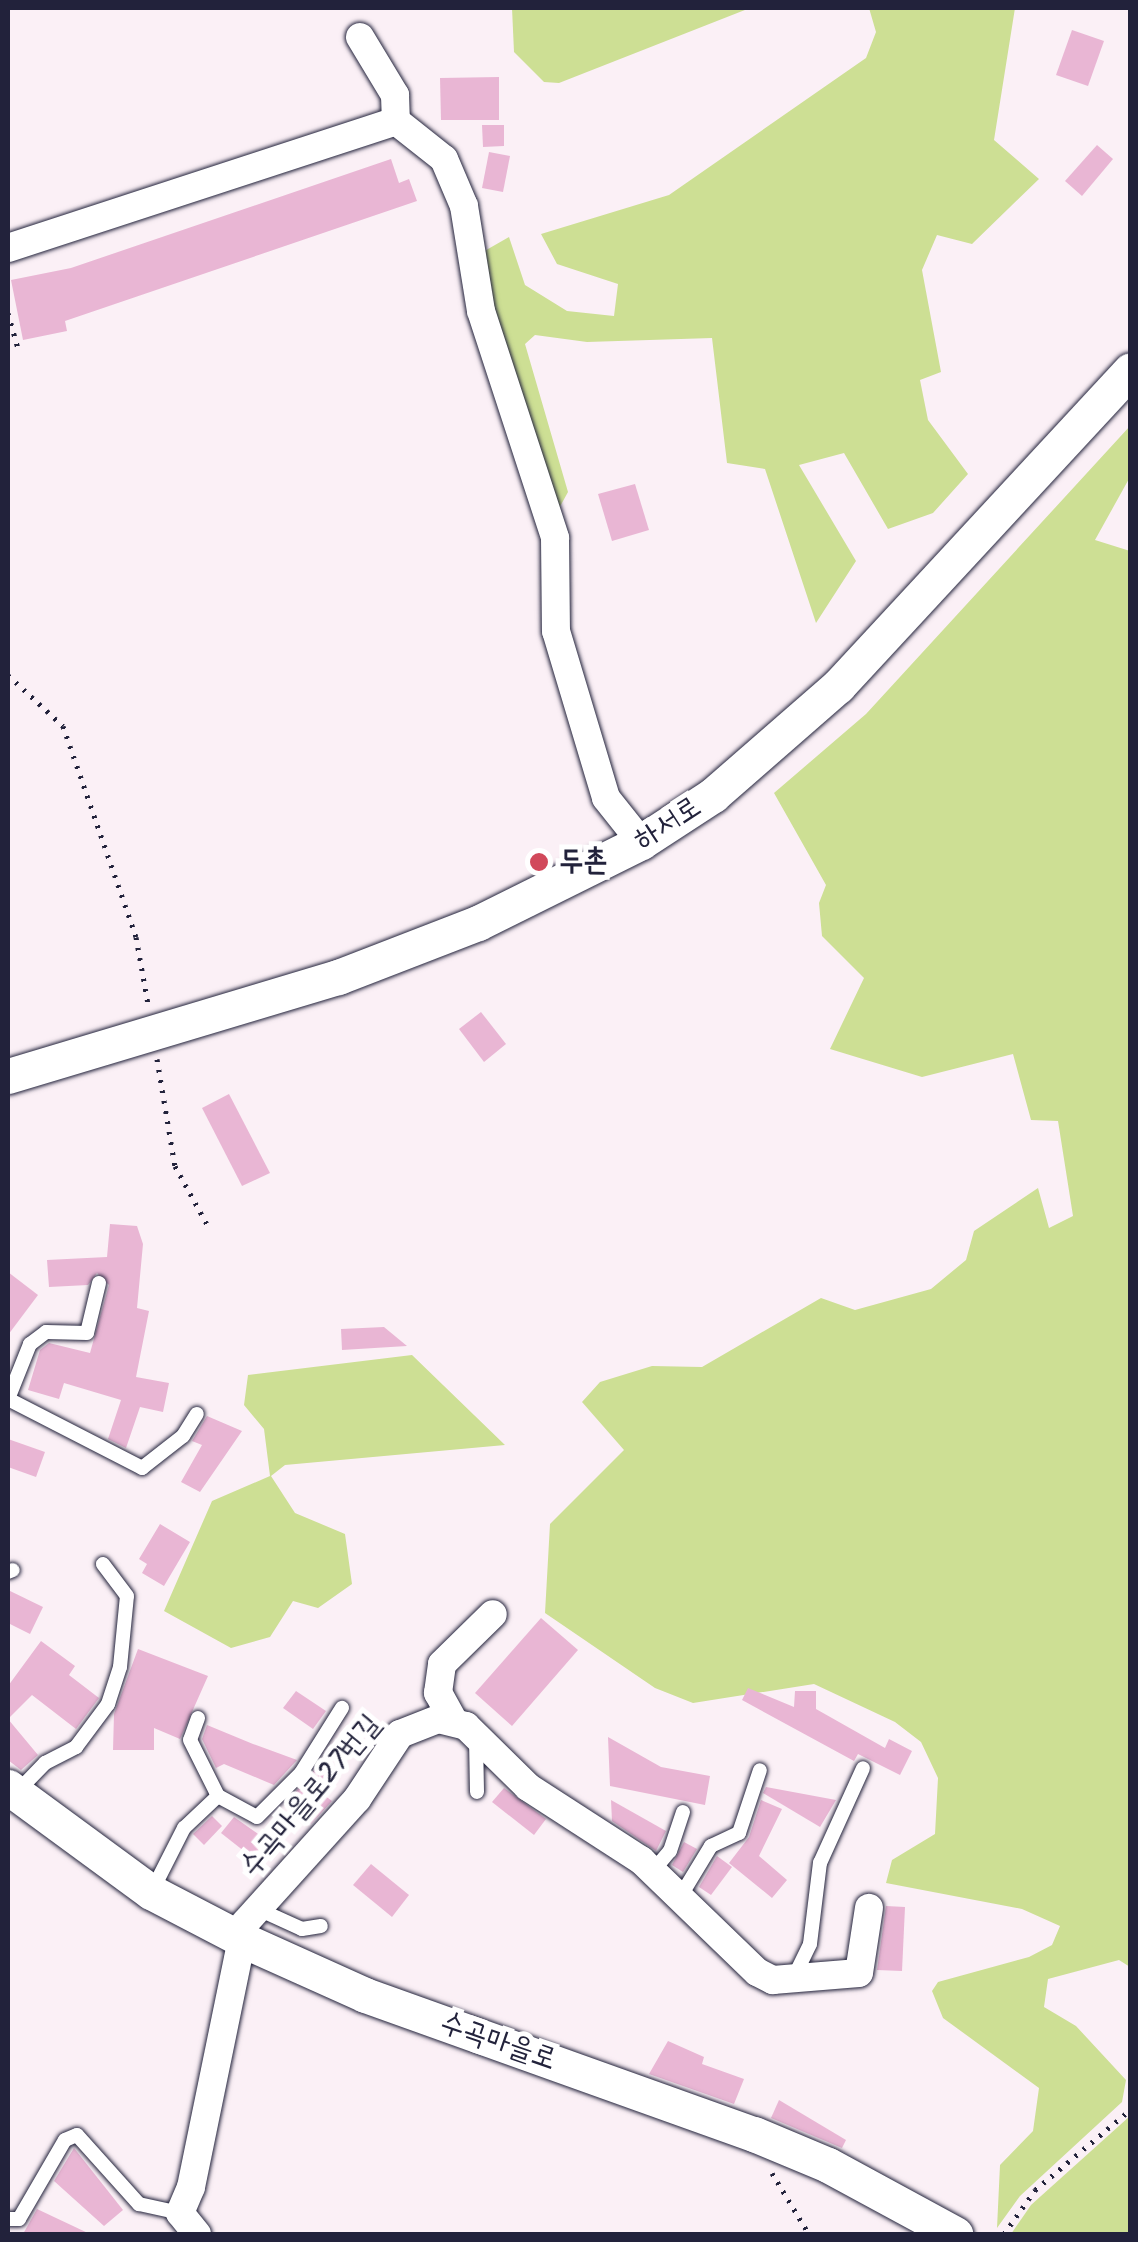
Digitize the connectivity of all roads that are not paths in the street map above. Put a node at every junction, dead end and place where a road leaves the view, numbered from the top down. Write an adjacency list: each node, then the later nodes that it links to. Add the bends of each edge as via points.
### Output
1 (360, 37): 2 (street, via 395,95)
2 (396, 121): 3 (street); 5 (street, via 444,159 464,206 481,311 555,538 556,631 606,798)
3 (8, 248)
4 (1130, 371): 5 (street, 하서로, via 838,686 727,783)
5 (641, 842): 6 (street, 하서로, via 478,924 338,977)
6 (8, 1076)
7 (99, 1283): 8 (lane, via 87,1333 46,1332 30,1344 8,1399 142,1468 183,1436)
8 (197, 1414)
9 (104, 1564): 17 (lane, 수곡마을로, via 127,1596 120,1667 108,1704 76,1747)
10 (493, 1614): 13 (street, via 442,1664 438,1694)
11 (342, 1708): 19 (lane, via 300,1773 257,1816)
12 (198, 1718): 19 (lane, via 190,1740)
13 (452, 1718): 14 (street); 25 (street, 수곡마을로27번길, via 400,1734 357,1800)
14 (478, 1737): 18 (lane, via 472,1744); 21 (street, via 528,1787)
15 (863, 1768): 27 (lane, via 820,1863 810,1944)
16 (760, 1770): 23 (lane, via 739,1833 712,1846)
17 (12, 1790): 22 (street, 수곡마을로)
18 (477, 1792)
19 (218, 1796): 22 (lane, via 184,1828)
20 (684, 1812): 21 (lane, via 670,1851)
21 (653, 1871): 23 (street)
22 (151, 1892): 25 (street, 수곡마을로)
23 (680, 1897): 27 (street, via 757,1972)
24 (869, 1908): 27 (street, via 859,1973)
25 (252, 1925): 26 (lane); 29 (street); 30 (street, 수곡마을로, via 364,1995 754,2134 828,2165)
26 (321, 1926)
27 (792, 1979)
28 (8, 2219): 29 (lane, via 20,2219 65,2140 77,2135 139,2204)
29 (188, 2224)
30 (955, 2234)

